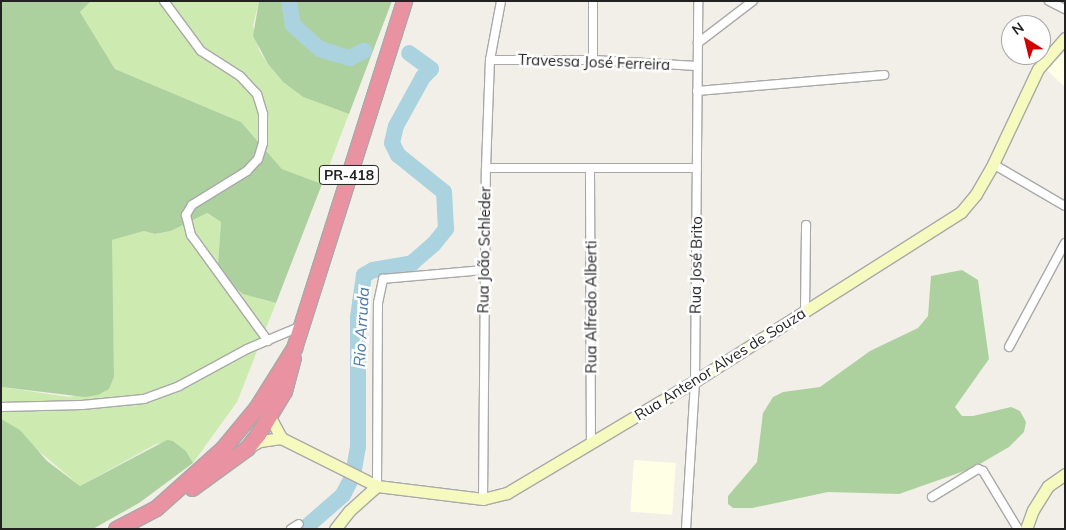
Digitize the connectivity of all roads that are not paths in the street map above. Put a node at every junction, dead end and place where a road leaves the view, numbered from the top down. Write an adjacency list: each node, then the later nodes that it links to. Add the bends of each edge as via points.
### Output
1 (164, 1): 26 (street, via 201,51 240,76 257,94 263,114 263,143 258,158 247,171 192,205 186,216 191,234)
2 (404, 1): 25 (highway, PR-418)
3 (501, 1): 11 (street, Rua João Schleder)
4 (593, 1): 12 (street)
5 (698, 1): 10 (street, Rua José Brito)
6 (753, 1): 10 (street)
7 (1049, 1): 8 (street)
8 (1065, 9)
9 (1065, 38): 16 (main road, Rua Antenor Alves de Souza, via 1038,69)
10 (698, 43): 13 (street, Rua José Brito)
11 (490, 60): 12 (street, Travessa José Ferreira); 17 (street, Rua João Schleder)
12 (593, 60): 13 (street, Travessa José Ferreira)
13 (697, 66): 15 (street, Rua José Brito)
14 (884, 75): 15 (street)
15 (697, 91): 18 (street, Rua José Brito)
16 (993, 164): 20 (street); 24 (main road, Rua Antenor Alves de Souza, via 961,212)
17 (486, 168): 19 (street); 23 (street, Rua João Schleder)
18 (697, 168): 19 (street); 29 (street, Rua José Brito)
19 (590, 170): 33 (street, Rua Alfredo Alberti)
20 (1065, 206)
21 (806, 225): 24 (street)
22 (1065, 243): 27 (street)
23 (483, 270): 36 (street, via 383,279 378,304); 38 (street, Rua João Schleder)
24 (804, 312): 29 (main road, Rua Antenor Alves de Souza)
25 (301, 326): 26 (street); 28 (highway, PR-418)
26 (268, 341): 30 (street, via 179,386 144,399 82,406)
27 (1009, 346)
28 (294, 348): 31 (highway, via 284,391); 39 (highway, PR-418, via 257,407 223,448)
29 (694, 381): 33 (main road, Rua Antenor Alves de Souza); 44 (street, Rua José Brito)
30 (1, 407)
31 (270, 417): 32 (main road); 34 (highway)
32 (281, 438): 34 (main road, via 260,441); 36 (main road, Rua Antenor Alves de Souza)
33 (591, 443): 38 (main road, Rua Antenor Alves de Souza, via 507,493)
34 (247, 448): 39 (highway, via 191,489)
35 (1065, 474): 46 (main road, via 1048,486)
36 (377, 486): 38 (main road, Rua Antenor Alves de Souza); 43 (main road, via 349,511)
37 (932, 497): 45 (street, via 978,469 983,471)
38 (483, 499)
39 (156, 508): 41 (highway, PR-418)
40 (299, 524): 42 (street)
41 (116, 529)
42 (291, 529)
43 (335, 529)
44 (686, 529)
45 (1018, 529)
46 (1026, 529)

